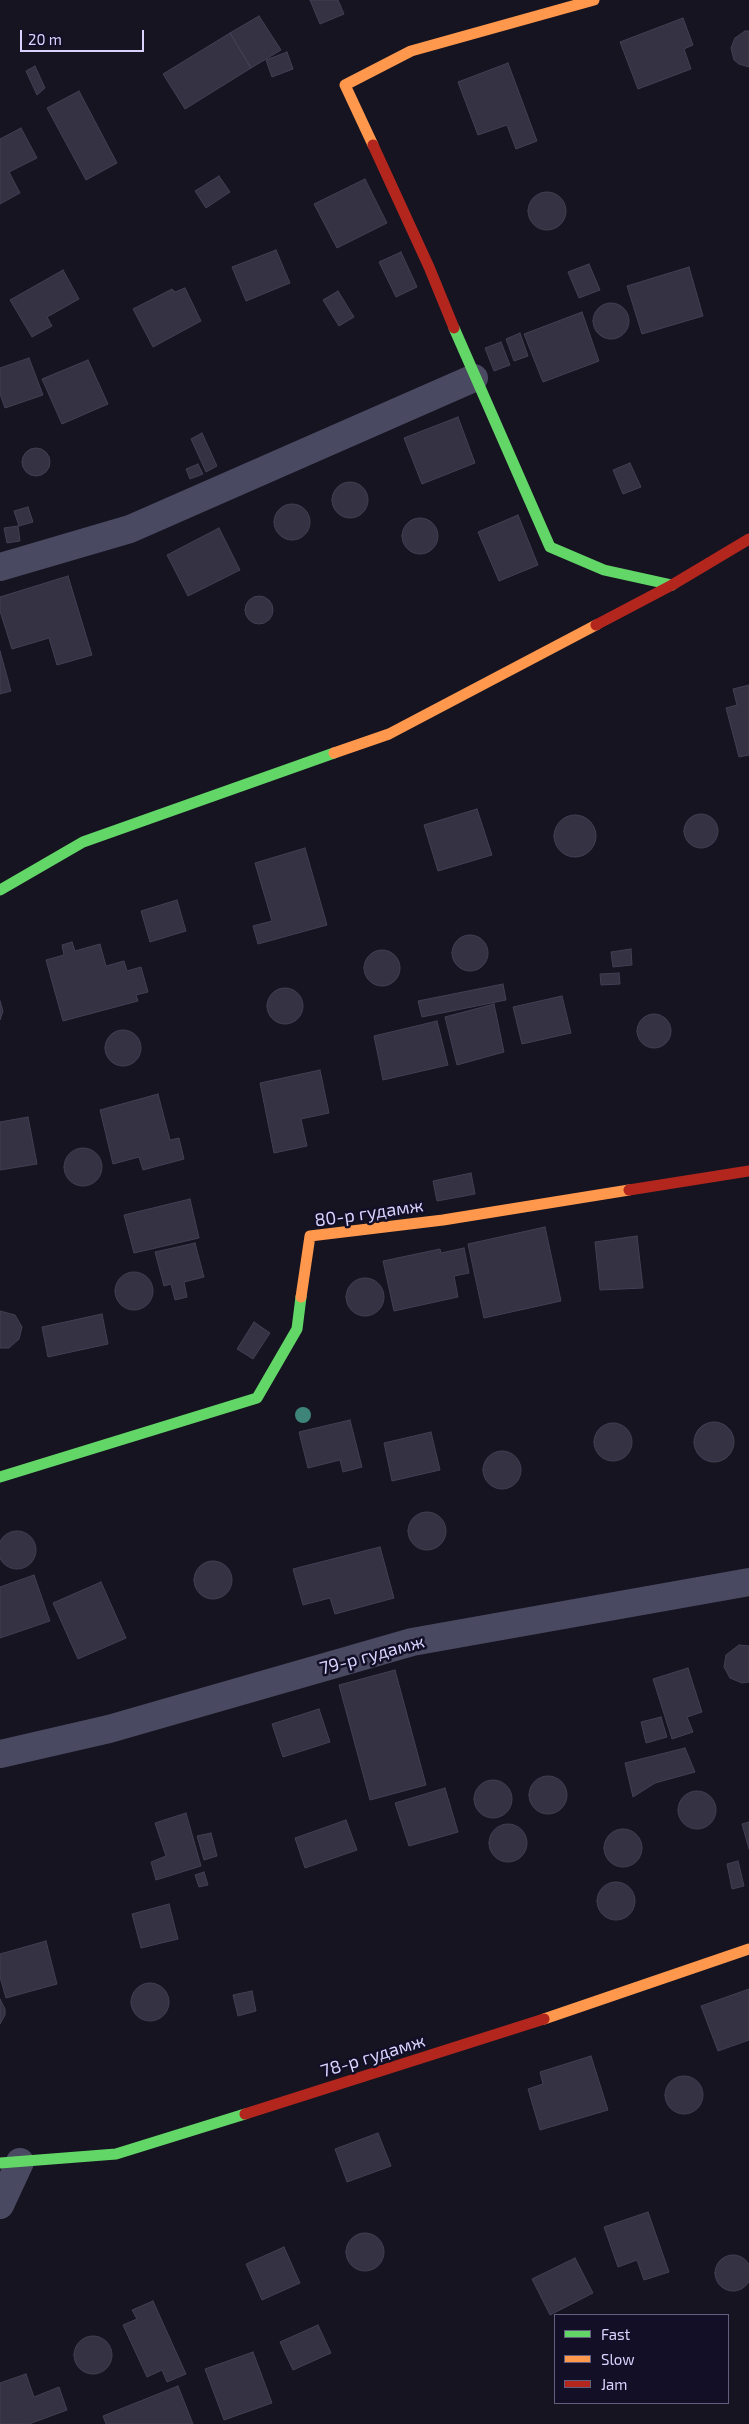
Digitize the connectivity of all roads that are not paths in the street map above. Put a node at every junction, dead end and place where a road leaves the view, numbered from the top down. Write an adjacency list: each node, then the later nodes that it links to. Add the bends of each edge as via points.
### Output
1 (577, 3): 2 (street, via 411,52 345,85 429,267)
2 (474, 378): 4 (street, via 130,530); 5 (street, via 550,547 604,570)
3 (749, 539): 5 (street)
4 (0, 567)
5 (672, 585): 6 (street, via 389,734 83,842)
6 (0, 890)
7 (749, 1171): 8 (street, 80-р гудамж, via 443,1220 310,1236 297,1329 257,1398)
8 (0, 1477)
9 (749, 1582): 10 (street, 79-р гудамж, via 412,1642 109,1729)
10 (0, 1754)
11 (749, 1949): 12 (street, 78-р гудамж, via 490,2038 116,2154)
12 (10, 2162): 13 (street)
13 (0, 2205)

